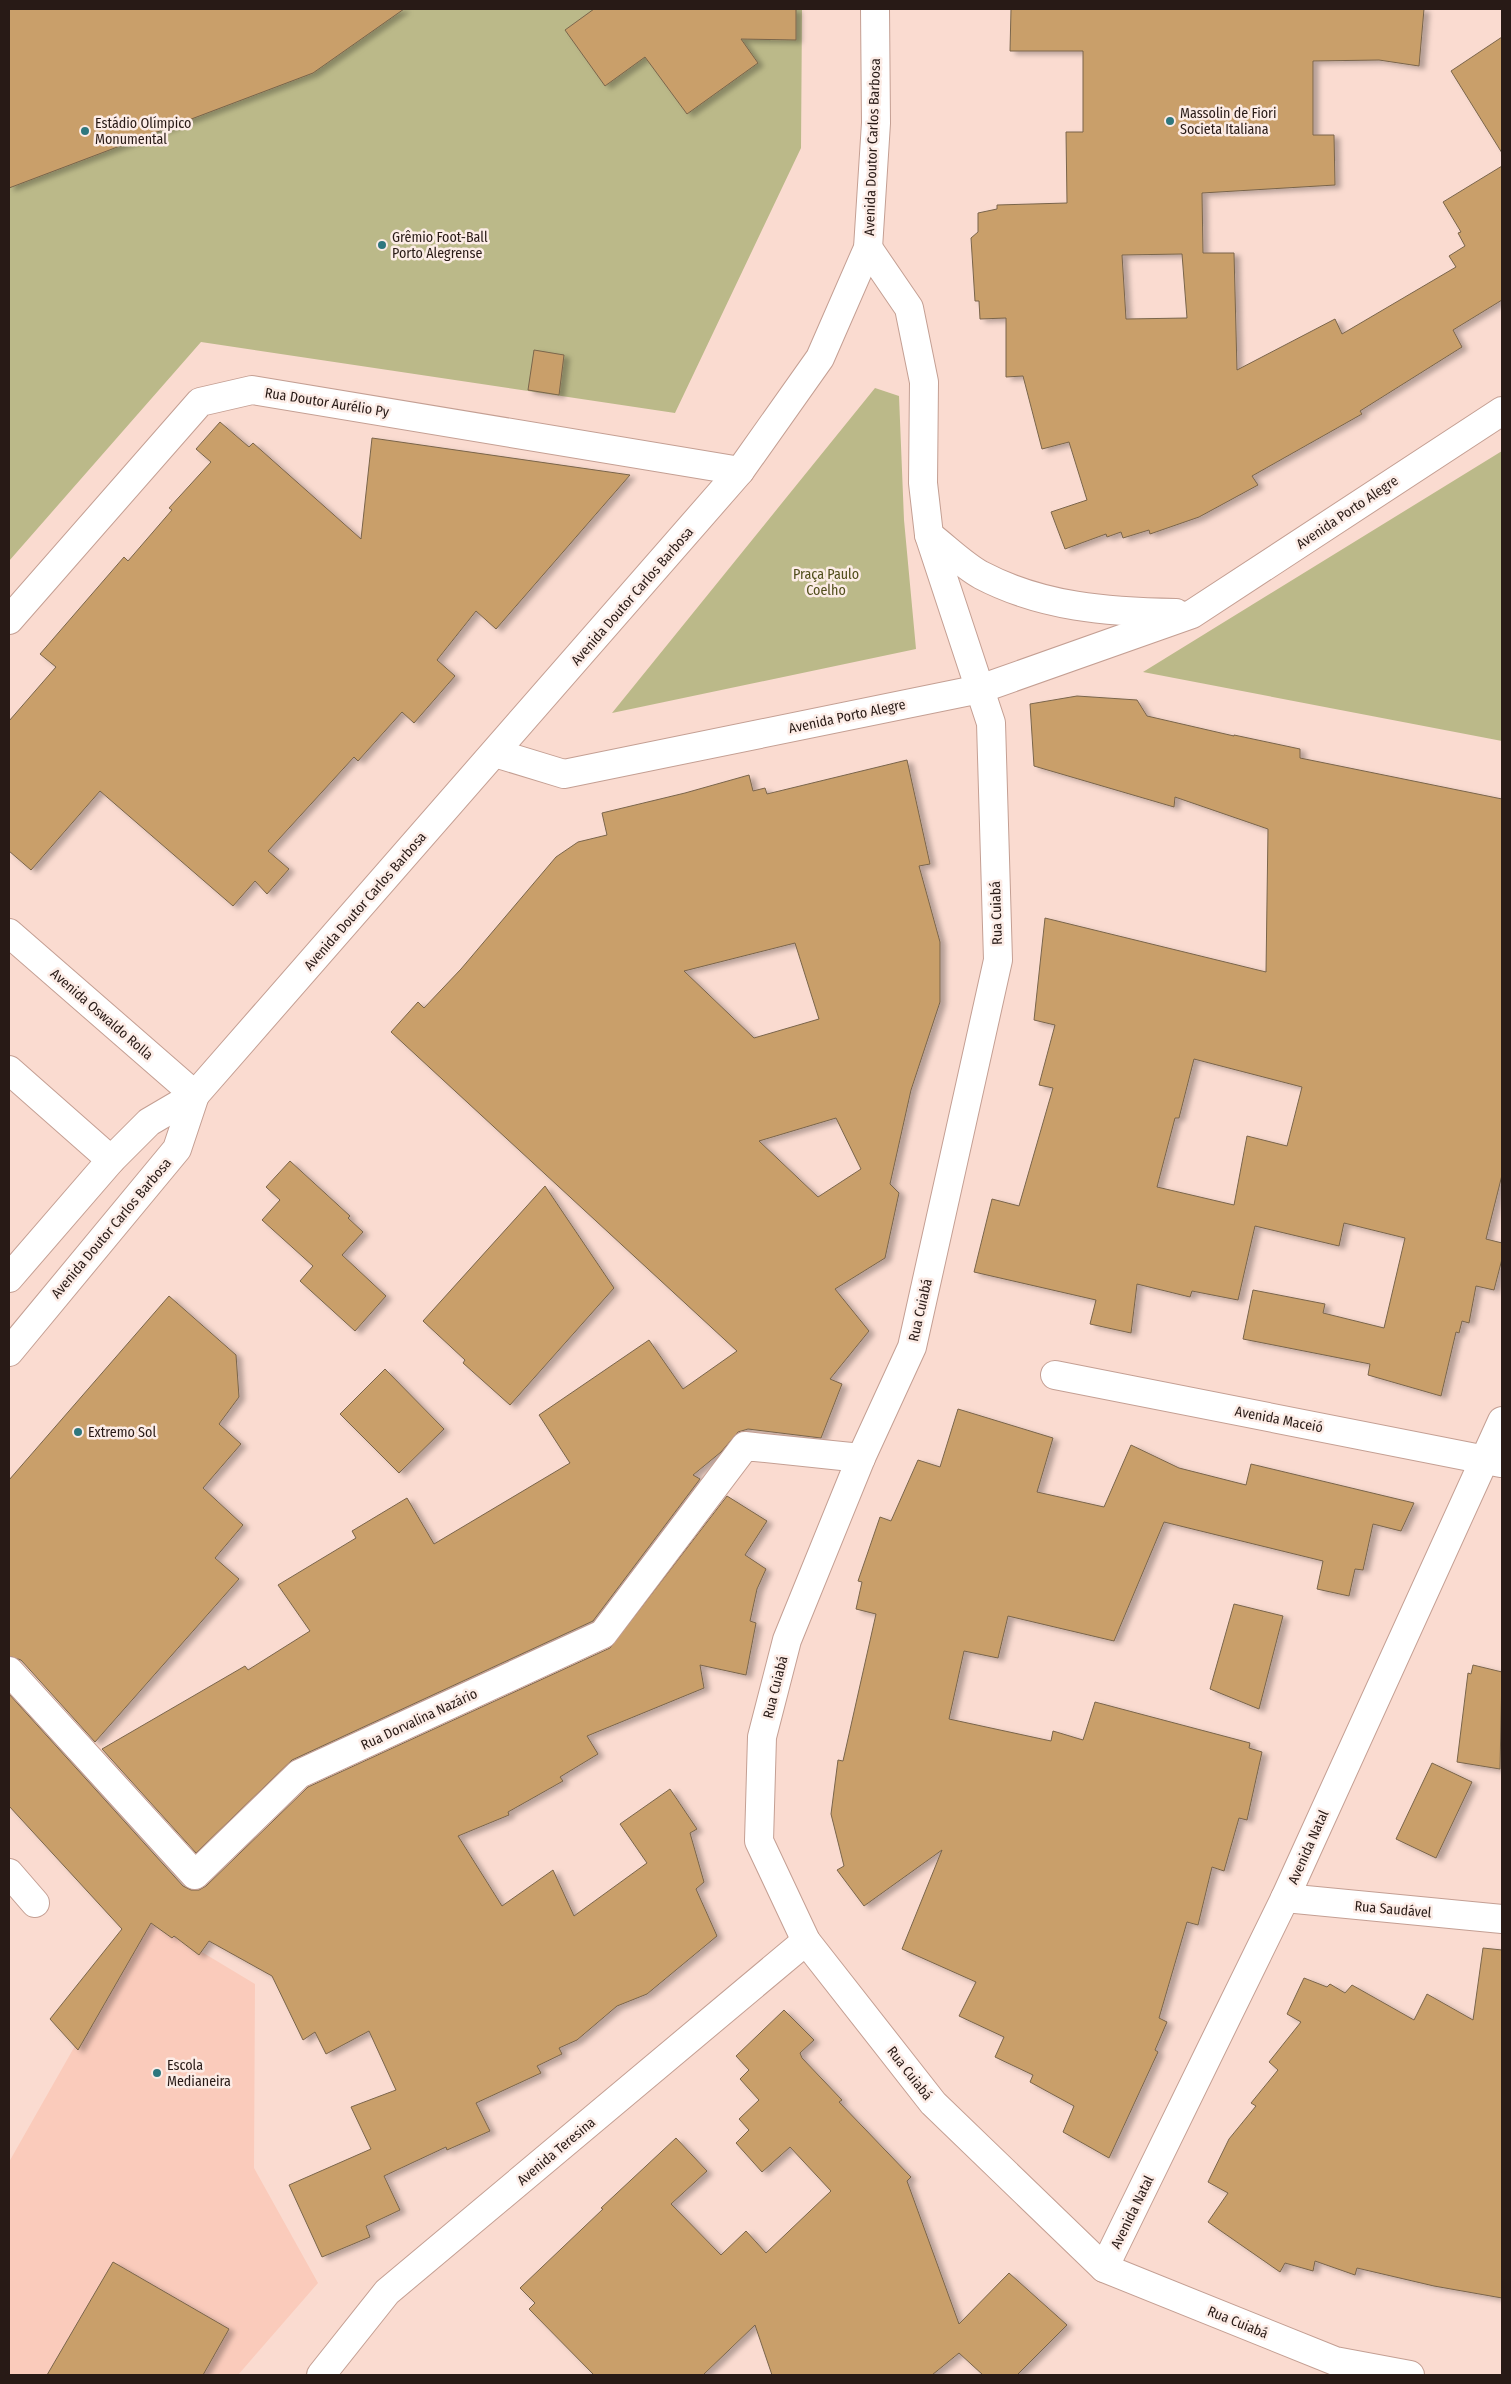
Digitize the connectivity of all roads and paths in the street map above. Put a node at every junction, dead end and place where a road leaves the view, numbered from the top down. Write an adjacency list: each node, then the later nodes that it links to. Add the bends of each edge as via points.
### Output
1 (875, 9): 2 (street, Avenida Doutor Carlos Barbosa, via 876,124)
2 (868, 248): 4 (street, Avenida Doutor Carlos Barbosa, via 820,358); 5 (street, via 908,308 924,382 923,483)
3 (1502, 411): 6 (street, Avenida Porto Alegre)
4 (740, 471): 7 (street, Rua Doutor Aurélio Py, via 252,390 200,402); 9 (street, Avenida Doutor Carlos Barbosa)
5 (929, 535): 6 (street, via 979,574 1015,591 1063,605 1098,610); 8 (street)
6 (1192, 614): 8 (street, Avenida Porto Alegre)
7 (9, 620)
8 (980, 689): 9 (street, Avenida Porto Alegre, via 564,774); 18 (street, Rua Cuiabá, via 990,723 998,960 912,1347)
9 (495, 753): 12 (street, Avenida Doutor Carlos Barbosa)
10 (9, 933): 12 (street, Avenida Oswaldo Rolla)
11 (9, 1070): 13 (street)
12 (195, 1095): 13 (street, Avenida Doutor Carlos Barbosa, via 149,1122); 15 (street, Avenida Doutor Carlos Barbosa, via 177,1149)
13 (111, 1160): 14 (street, Avenida Doutor Carlos Barbosa)
14 (9, 1278)
15 (9, 1352)
16 (1055, 1375): 19 (street, Avenida Maceió)
17 (1502, 1422): 19 (street, Avenida Natal)
18 (861, 1458): 20 (street, Rua Dorvalina Nazário, via 745,1446 604,1634 299,1774 195,1875); 25 (street, Rua Cuiabá, via 786,1640 762,1737 758,1841)
19 (1493, 1462): 22 (street, Avenida Natal)
20 (9, 1671)
21 (9, 1873): 23 (street)
22 (1285, 1898): 24 (street, Rua Saudável); 26 (street, Avenida Natal)
23 (35, 1903)
24 (1502, 1919)
25 (806, 1941): 26 (street, Rua Cuiabá, via 933,2102); 27 (street, Avenida Teresina, via 387,2292)
26 (1104, 2268): 28 (street, Rua Cuiabá, via 1335,2361)
27 (321, 2375)
28 (1410, 2375)

